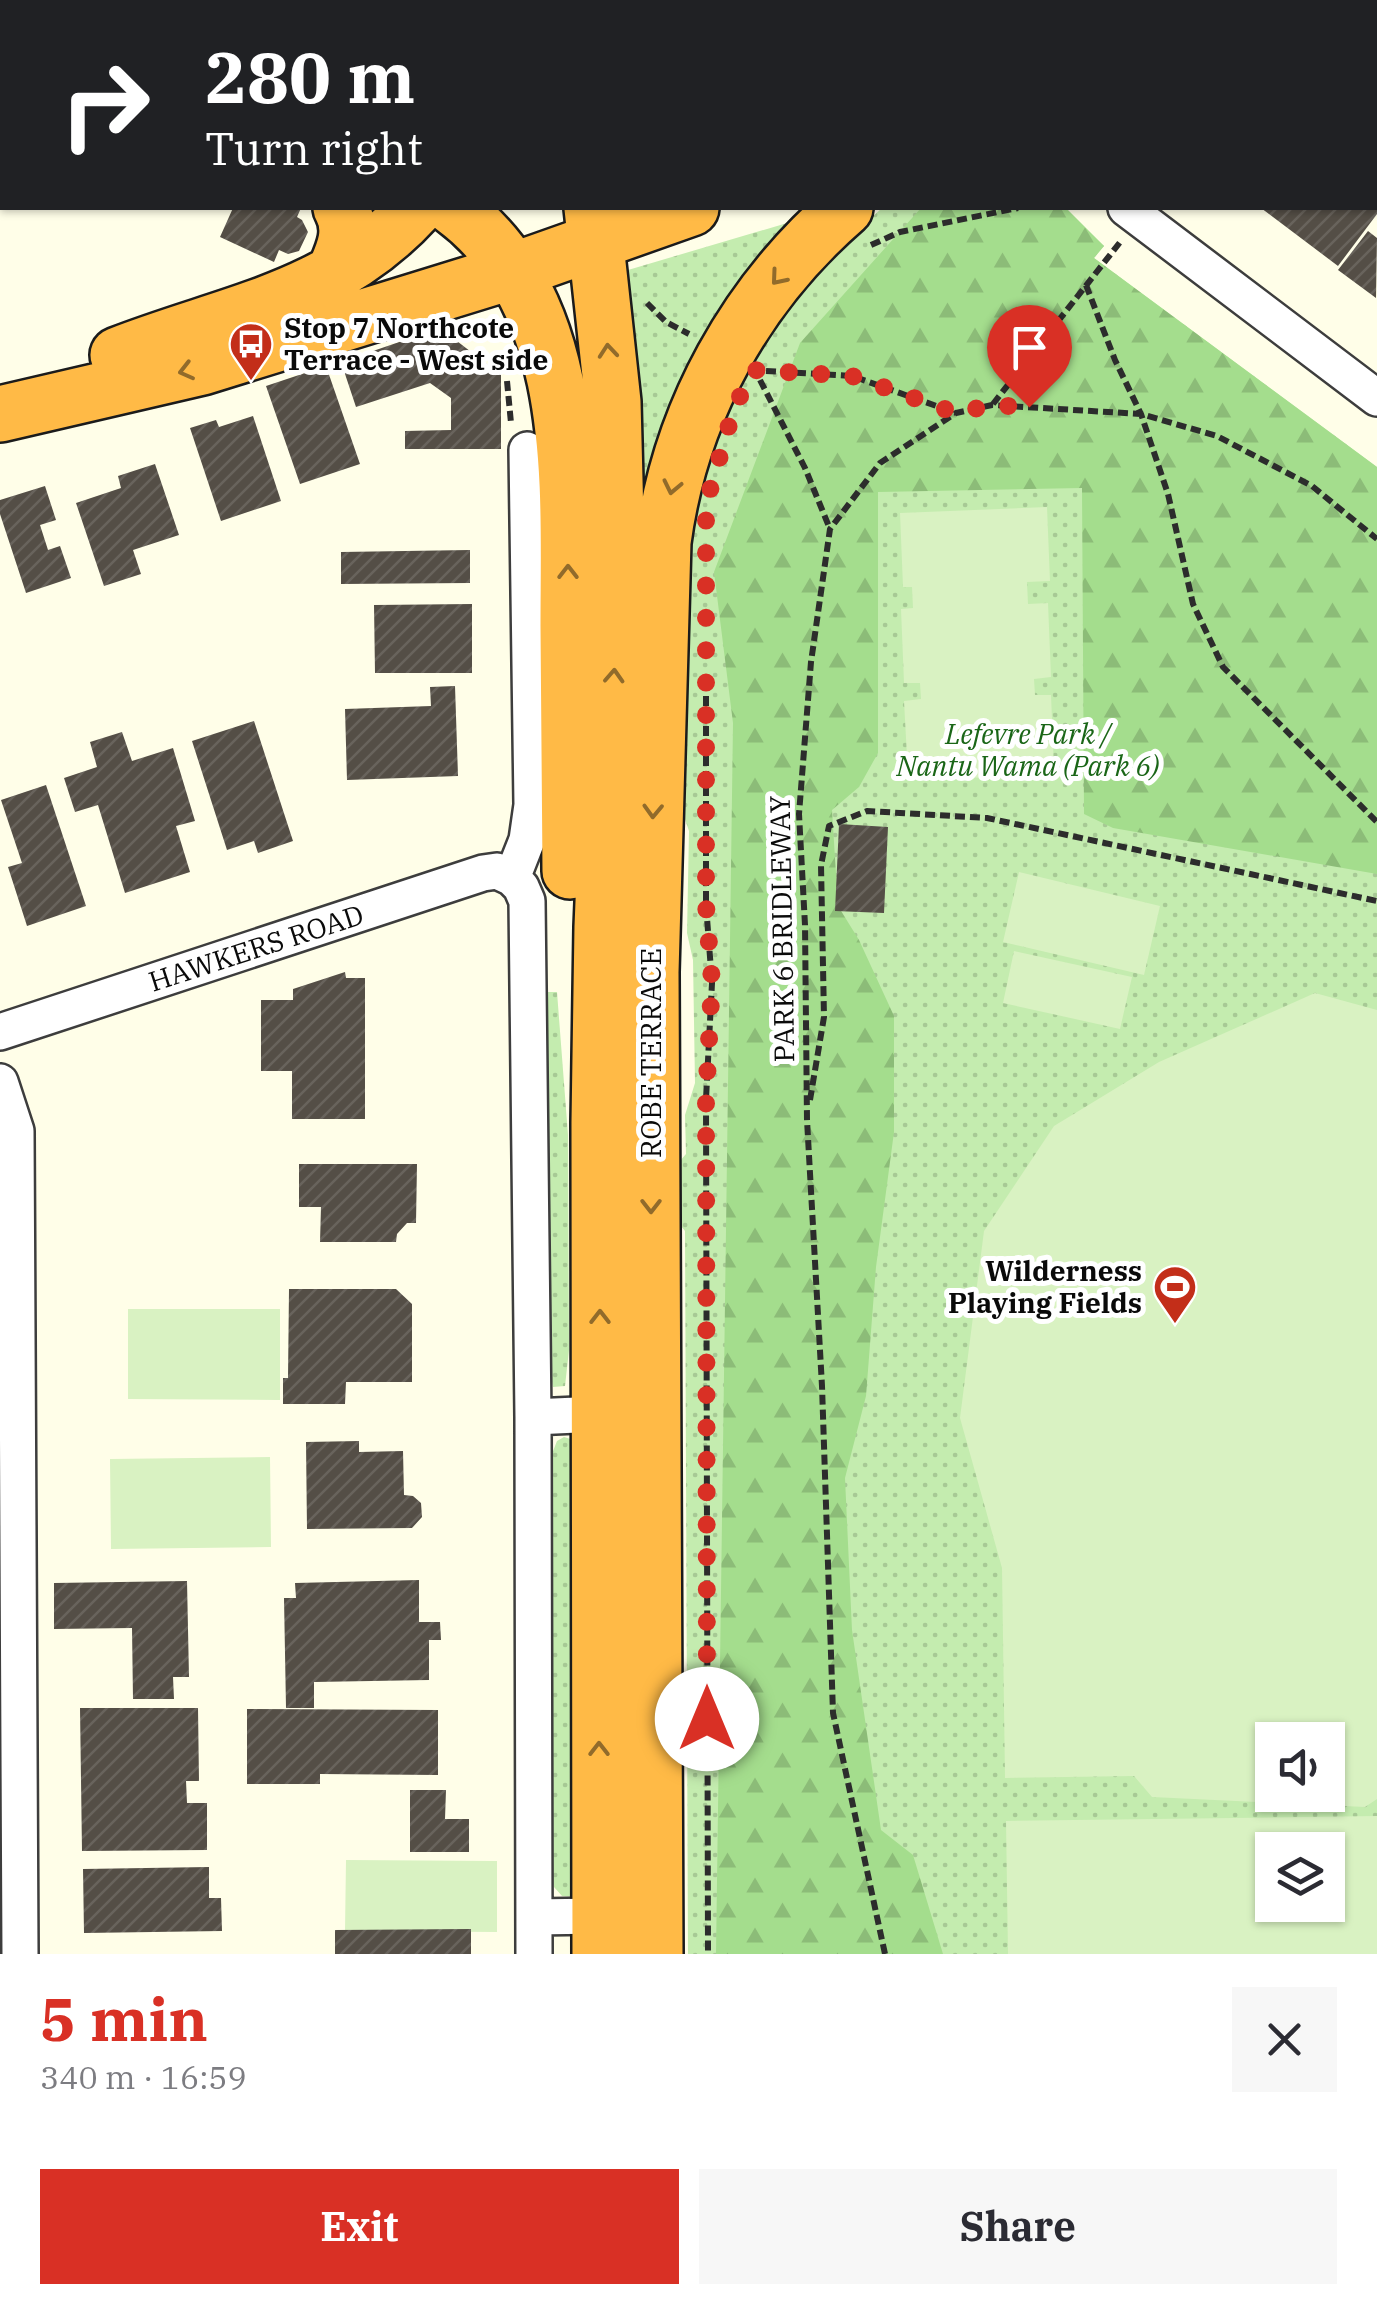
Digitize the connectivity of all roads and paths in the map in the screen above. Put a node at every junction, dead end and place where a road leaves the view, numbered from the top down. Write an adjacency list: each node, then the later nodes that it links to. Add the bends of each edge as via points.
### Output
1 (342, 210): 10 (highway, via 347,237)
2 (414, 210): 10 (highway)
3 (456, 210): 9 (highway)
4 (679, 210): 7 (highway)
5 (1008, 210): 8 (path, via 900,232)
6 (1133, 212): 11 (path); 17 (street)
7 (594, 224): 9 (highway); 33 (highway, ROBE TERRACE, one-way to 7, via 618,558 613,402)
8 (853, 229): 29 (highway, ROBE TERRACE, one-way to 29, via 802,248 748,316 698,408 675,472 660,580)
9 (513, 270): 19 (highway, one-way to 19, via 202,367); 33 (highway, one-way to 9, via 572,906 563,426 539,330)
10 (333, 276): 19 (highway, via 125,352)
11 (1086, 285): 18 (path); 21 (path)
12 (637, 293): 13 (path, via 666,322)
13 (699, 338)
14 (754, 370): 16 (path); 20 (path, via 852,376); 23 (path)
15 (506, 373): 22 (path, via 514,463)
16 (748, 382)
17 (1377, 398)
18 (992, 405): 20 (path, PARK 6 BRIDLEWAY); 21 (path, PARK 6 BRIDLEWAY)
19 (0, 410)
20 (956, 413): 23 (path, PARK 6 BRIDLEWAY, via 880,463)
21 (1141, 414): 24 (path, PARK 6 BRIDLEWAY, via 1217,436 1312,486); 26 (path, via 1193,604 1223,667)
22 (527, 461): 27 (street, via 532,814)
23 (830, 529): 32 (path, PARK 6 BRIDLEWAY, via 799,814)
24 (1377, 539)
25 (706, 686): 43 (path, via 712,982 706,1099)
26 (1377, 822)
27 (512, 878): 30 (street, HAWKERS ROAD, via 483,872); 36 (street, via 526,901)
28 (1377, 900): 32 (path, via 986,818 867,811 828,826 822,865 824,1017)
29 (650, 972): 34 (highway, via 628,984 625,1135); 37 (highway, ROBE TERRACE, one-way to 37)
30 (0, 1032)
31 (0, 1082): 40 (street, via 16,1131)
32 (807, 1120): 44 (path, PARK 6 BRIDLEWAY, via 833,1713)
33 (599, 1123): 34 (highway, ROBE TERRACE)
34 (600, 1210): 35 (highway, ROBE TERRACE, one-way to 34)
35 (599, 1414): 36 (street); 37 (highway, via 637,1468); 39 (highway, ROBE TERRACE, one-way to 35)
36 (532, 1417): 38 (street)
37 (651, 1530): 39 (highway, via 628,1878); 42 (highway, ROBE TERRACE)
38 (534, 1917): 39 (street); 41 (street)
39 (600, 1935)
40 (20, 1954)
41 (534, 1954)
42 (655, 1954)
43 (708, 1954)
44 (885, 1954)

